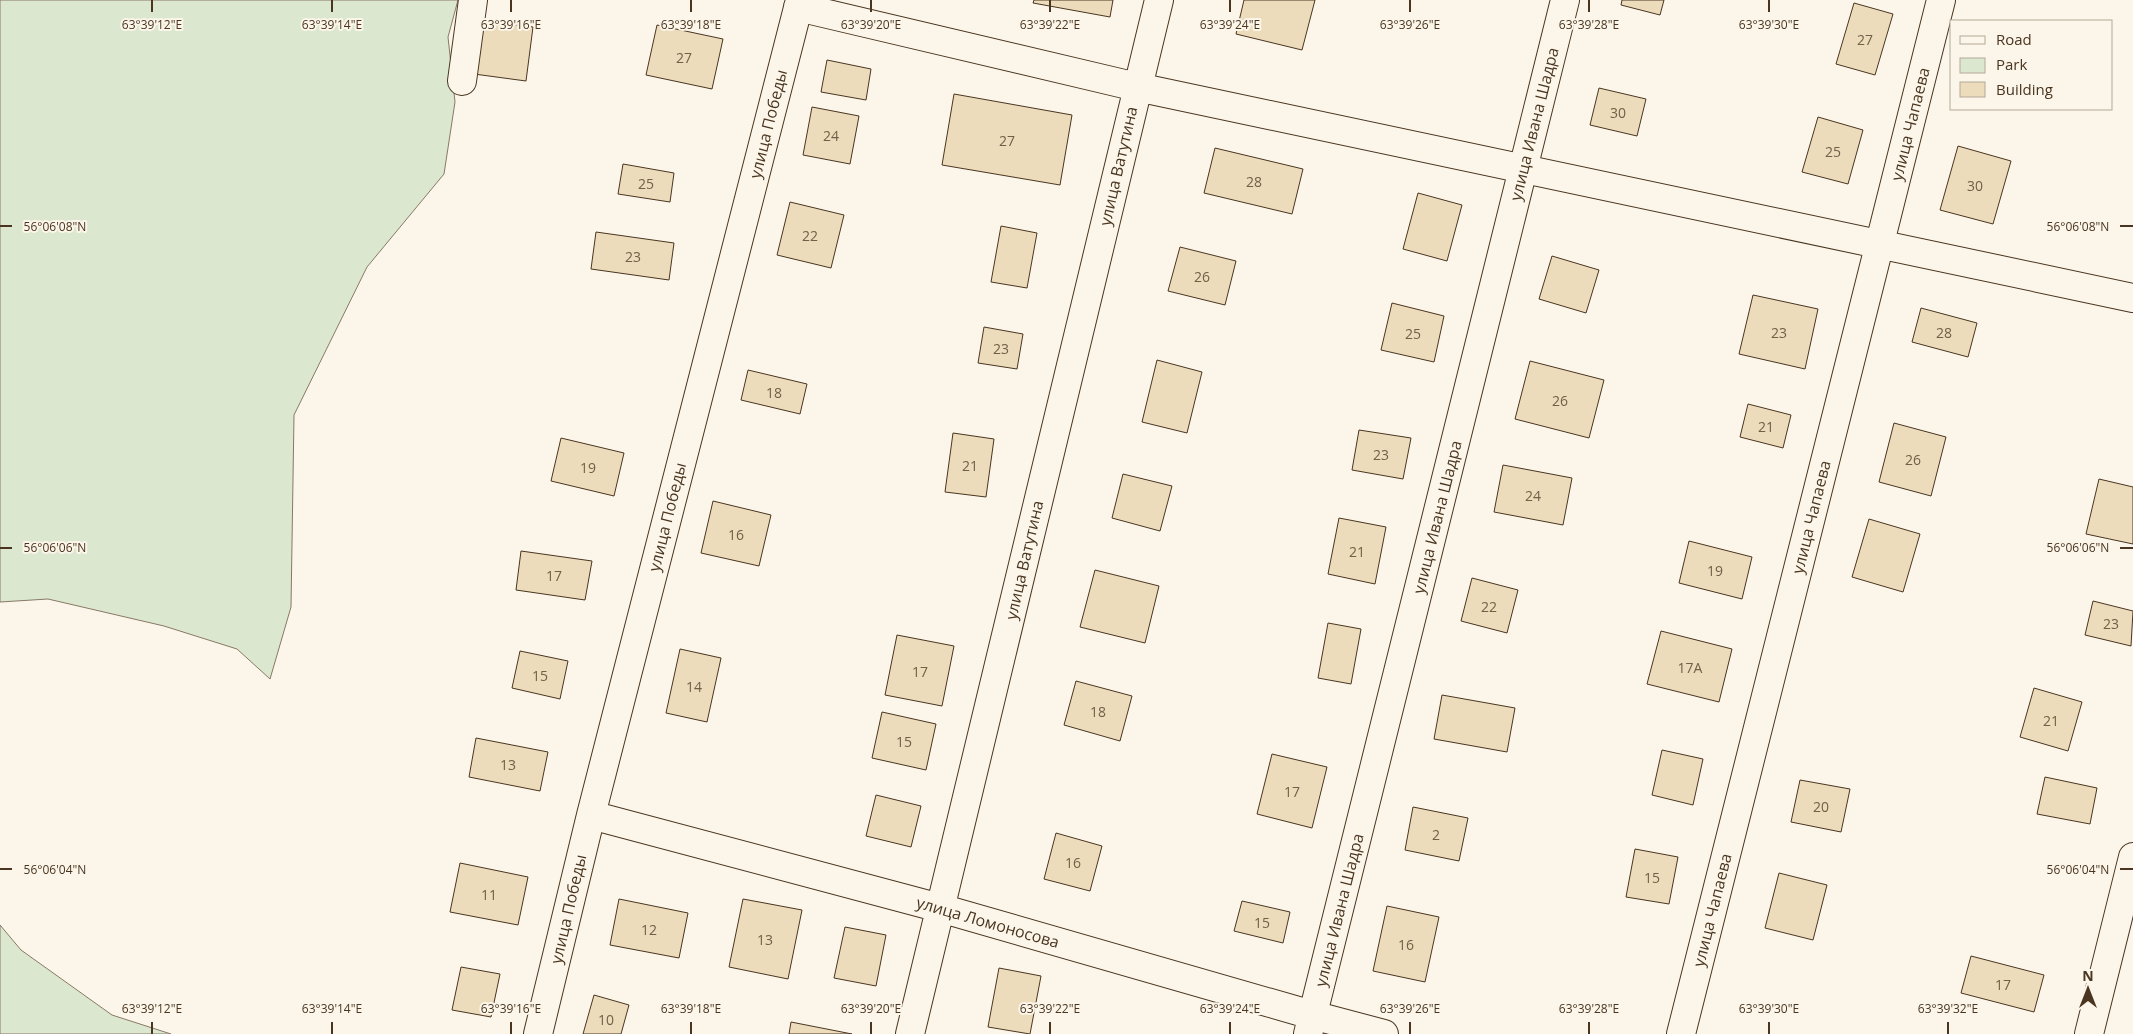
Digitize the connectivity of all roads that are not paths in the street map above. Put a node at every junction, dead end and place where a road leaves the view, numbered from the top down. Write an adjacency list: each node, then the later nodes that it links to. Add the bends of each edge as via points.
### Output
1 (472, 0): 6 (street)
2 (1159, 0): 7 (street, улица Ватутина)
3 (1565, 0): 8 (street, улица Ивана Шадра)
4 (1941, 0): 9 (street, улица Чапаева)
5 (799, 3): 7 (street); 11 (street, улица Победы)
6 (462, 81)
7 (1137, 86): 8 (street); 13 (street, улица Ватутина)
8 (1523, 169): 9 (street); 14 (street, улица Ивана Шадра)
9 (1880, 244): 10 (street); 18 (street, улица Чапаева)
10 (2133, 298)
11 (591, 815): 13 (street, улица Ломоносова); 15 (street, улица Победы)
12 (2133, 857): 19 (street)
13 (940, 908): 14 (street, улица Ломоносова); 16 (street, улица Ватутина)
14 (1310, 1025): 17 (street, улица Ломоносова)
15 (538, 1034)
16 (910, 1034)
17 (1384, 1034)
18 (1681, 1034)
19 (2089, 1034)

